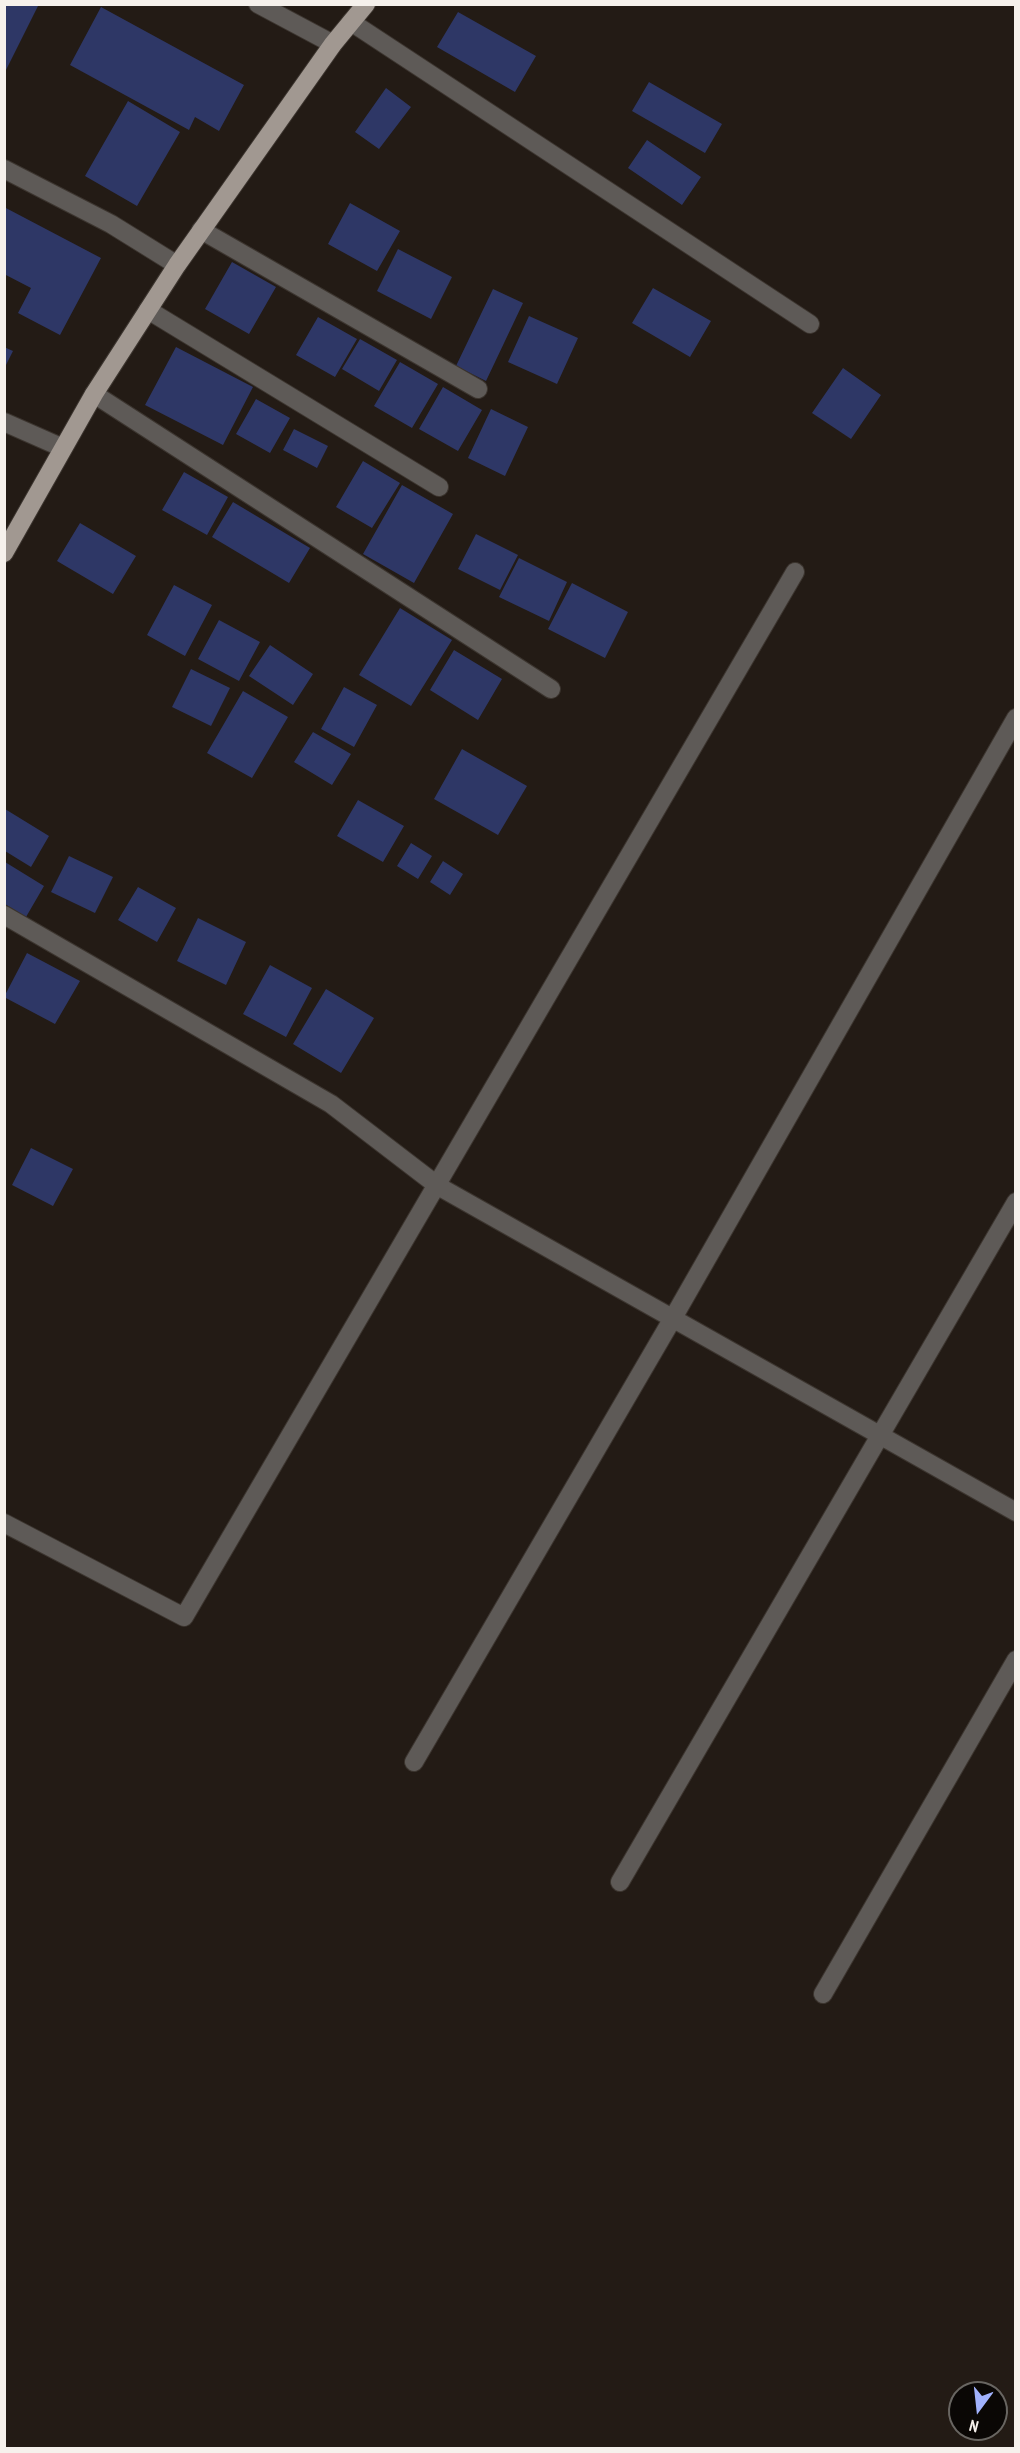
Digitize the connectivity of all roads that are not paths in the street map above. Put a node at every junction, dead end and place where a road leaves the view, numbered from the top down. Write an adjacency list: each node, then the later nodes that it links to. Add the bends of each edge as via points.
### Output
1 (258, 4): 4 (street)
2 (366, 4): 3 (main road)
3 (351, 22): 4 (main road); 9 (street)
4 (333, 44): 6 (main road)
5 (4, 169): 7 (street, via 111,224)
6 (201, 230): 7 (main road); 10 (street)
7 (177, 265): 8 (main road)
8 (148, 310): 11 (main road); 14 (street)
9 (810, 324)
10 (478, 389)
11 (94, 394): 13 (main road); 17 (street)
12 (4, 422): 13 (street)
13 (63, 448): 15 (main road)
14 (439, 488)
15 (4, 553)
16 (795, 572): 20 (street)
17 (551, 689)
18 (1016, 718): 22 (street)
19 (4, 915): 20 (street, via 331,1104)
20 (438, 1186): 22 (street); 25 (street, via 184,1617)
21 (1016, 1202): 23 (street)
22 (673, 1318): 23 (street); 27 (street)
23 (880, 1436): 24 (street); 28 (street)
24 (1016, 1512)
25 (4, 1523)
26 (1016, 1659): 29 (street)
27 (414, 1762)
28 (620, 1882)
29 (823, 1994)

